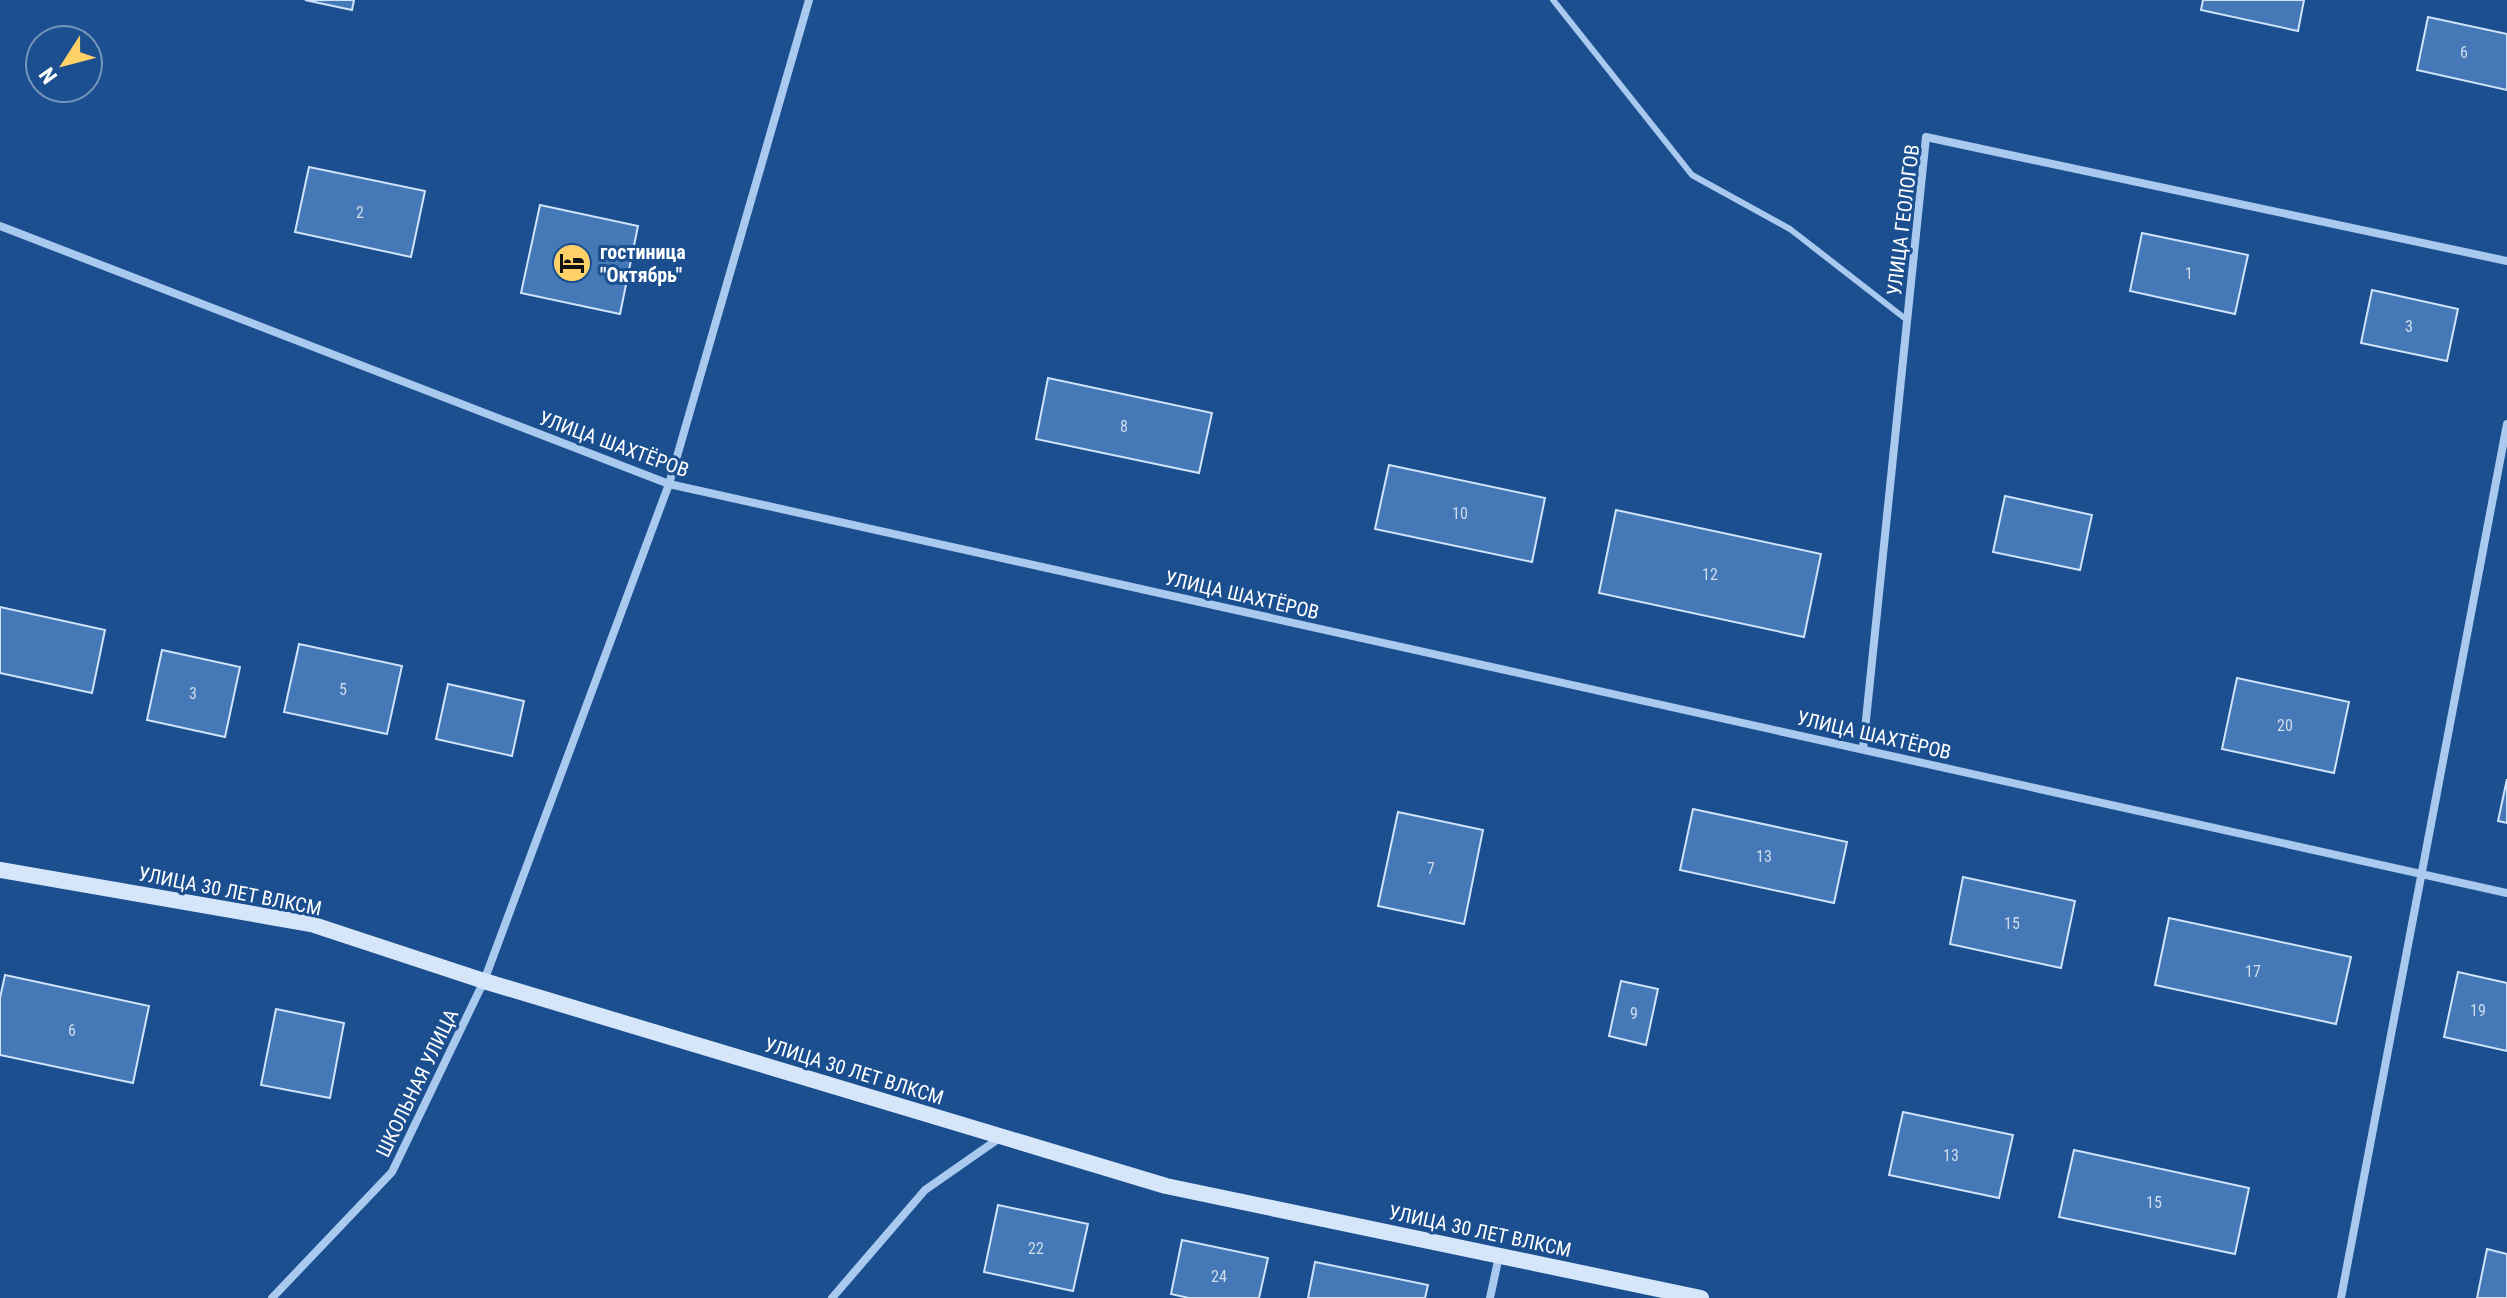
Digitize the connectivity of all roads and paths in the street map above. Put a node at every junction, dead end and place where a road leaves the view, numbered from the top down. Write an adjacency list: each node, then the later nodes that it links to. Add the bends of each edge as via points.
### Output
1 (809, 0): 7 (street, ШКОЛЬНАЯ УЛИЦА)
2 (1553, 0): 5 (lane, via 1692,175 1790,229)
3 (0, 226): 7 (street, УЛИЦА ШАХТЁРОВ)
4 (2507, 261): 5 (street, УЛИЦА ГЕОЛОГОВ, via 1926,137)
5 (1907, 320): 8 (street, УЛИЦА ГЕОЛОГОВ)
6 (2507, 424): 10 (street)
7 (669, 484): 8 (street, УЛИЦА ШАХТЁРОВ); 12 (street, ШКОЛЬНАЯ УЛИЦА)
8 (1863, 749): 10 (street, УЛИЦА ШАХТЁРОВ)
9 (0, 870): 12 (street, УЛИЦА 30 ЛЕТ ВЛКСМ, via 311,924)
10 (2421, 874): 11 (street, УЛИЦА ШАХТЁРОВ); 19 (street)
11 (2507, 893)
12 (484, 981): 13 (street, УЛИЦА 30 ЛЕТ ВЛКСМ); 15 (street, ШКОЛЬНАЯ УЛИЦА, via 392,1172)
13 (1001, 1136): 14 (street, УЛИЦА 30 ЛЕТ ВЛКСМ, via 1166,1186); 16 (street, via 925,1190)
14 (1499, 1256): 17 (street); 18 (street, УЛИЦА 30 ЛЕТ ВЛКСМ)
15 (272, 1298)
16 (832, 1298)
17 (1490, 1298)
18 (1701, 1298)
19 (2341, 1298)

